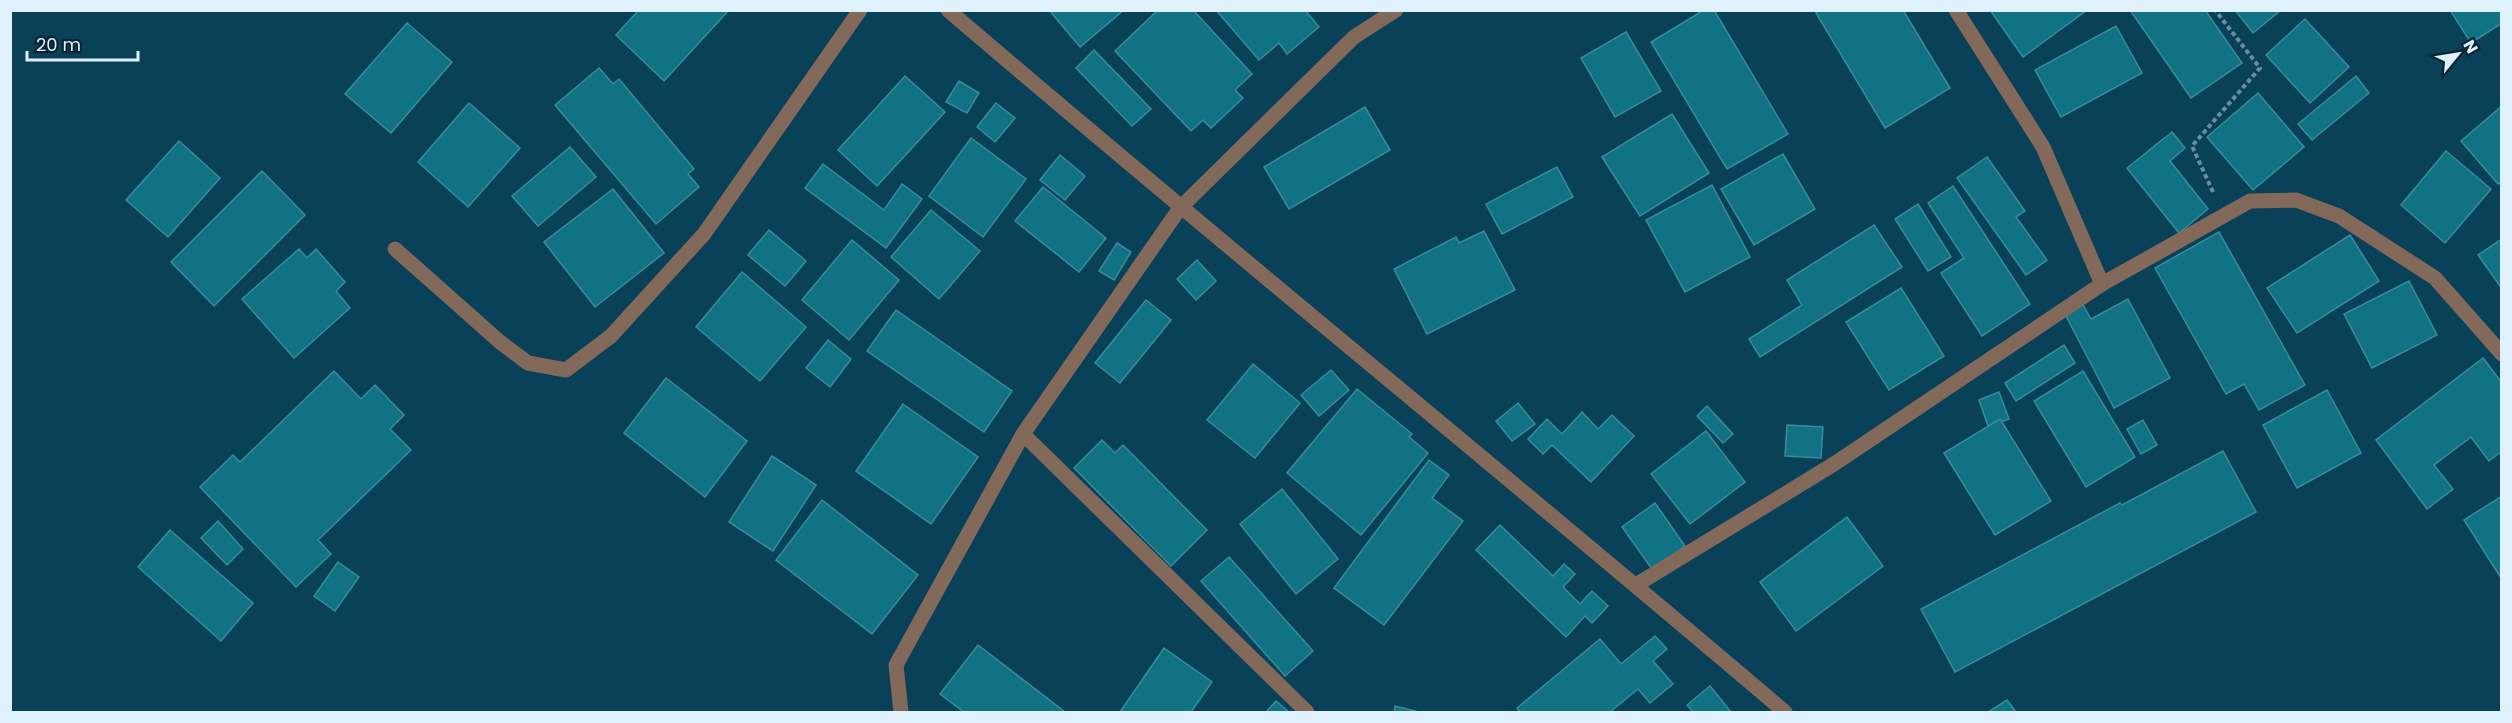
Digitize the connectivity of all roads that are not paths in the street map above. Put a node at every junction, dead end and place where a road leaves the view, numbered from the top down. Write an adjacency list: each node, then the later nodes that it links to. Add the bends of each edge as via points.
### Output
1 (860, 10): 6 (street, via 704,234 611,336 566,370 528,363)
2 (948, 10): 5 (street)
3 (1396, 10): 5 (street, via 1354,37)
4 (1956, 10): 7 (street, via 2043,147)
5 (1180, 208): 9 (street); 10 (street)
6 (395, 249)
7 (2102, 284): 8 (street, via 2250,201 2296,200 2339,216 2435,278); 10 (street, via 1834,464)
8 (2502, 354)
9 (1023, 434): 11 (street, via 896,665); 12 (street)
10 (1636, 585): 13 (street)
11 (901, 712)
12 (1307, 712)
13 (1785, 712)

